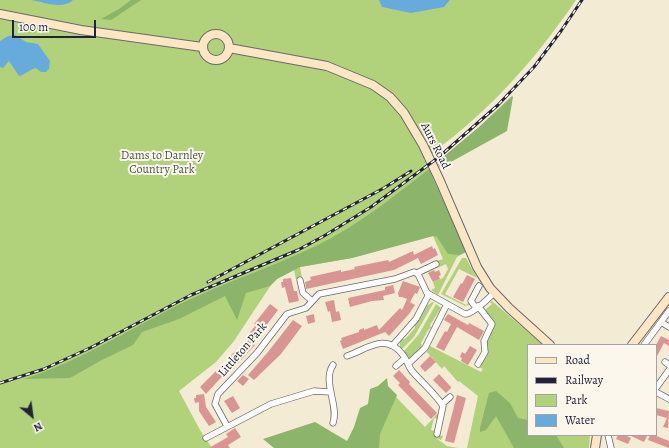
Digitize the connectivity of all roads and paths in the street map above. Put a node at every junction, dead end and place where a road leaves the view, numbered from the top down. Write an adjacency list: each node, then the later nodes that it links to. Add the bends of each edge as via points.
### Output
1 (0, 14): 2 (street, via 81,30)
2 (202, 47): 3 (street, via 205,56 217,61 225,56); 3 (street, via 205,39 217,34 227,40)
3 (229, 48): 8 (street, Aurs Road, via 327,66 373,85 390,97 404,113 420,140 477,267)
4 (436, 264): 5 (street, Littleton Park)
5 (417, 272): 9 (street); 11 (street, Littleton Park, via 320,294)
6 (300, 280): 11 (street, via 303,293)
7 (479, 286): 13 (street, via 471,301)
8 (494, 293): 13 (street); 18 (street, Aurs Road)
9 (429, 294): 12 (street); 17 (street, via 416,319)
10 (669, 297): 19 (street)
11 (312, 301): 35 (street, Littleton Park, via 306,308 288,314 257,353 218,394 215,404)
12 (448, 304): 13 (street, via 465,314 469,314); 23 (street, via 424,348)
13 (477, 307): 24 (street, via 492,324 484,341 485,352)
14 (669, 311): 15 (street)
15 (661, 322): 16 (street); 20 (street)
16 (669, 327)
17 (393, 344): 21 (street, via 381,343); 22 (street)
18 (549, 344)
19 (633, 344)
20 (645, 344)
21 (347, 356)
22 (404, 358): 23 (street); 26 (street)
23 (408, 364): 33 (street)
24 (478, 364)
25 (333, 365): 29 (street, via 330,371)
26 (396, 366)
27 (669, 370): 28 (street)
28 (657, 387)
29 (331, 392): 34 (street); 35 (street, via 314,391 270,404)
30 (657, 393): 32 (street)
31 (450, 397): 33 (street)
32 (669, 399)
33 (442, 404): 36 (street)
34 (333, 423)
35 (227, 426): 39 (street)
36 (437, 434)
37 (596, 436): 40 (street)
38 (608, 436): 41 (street)
39 (206, 438)
40 (595, 448)
41 (611, 448)

